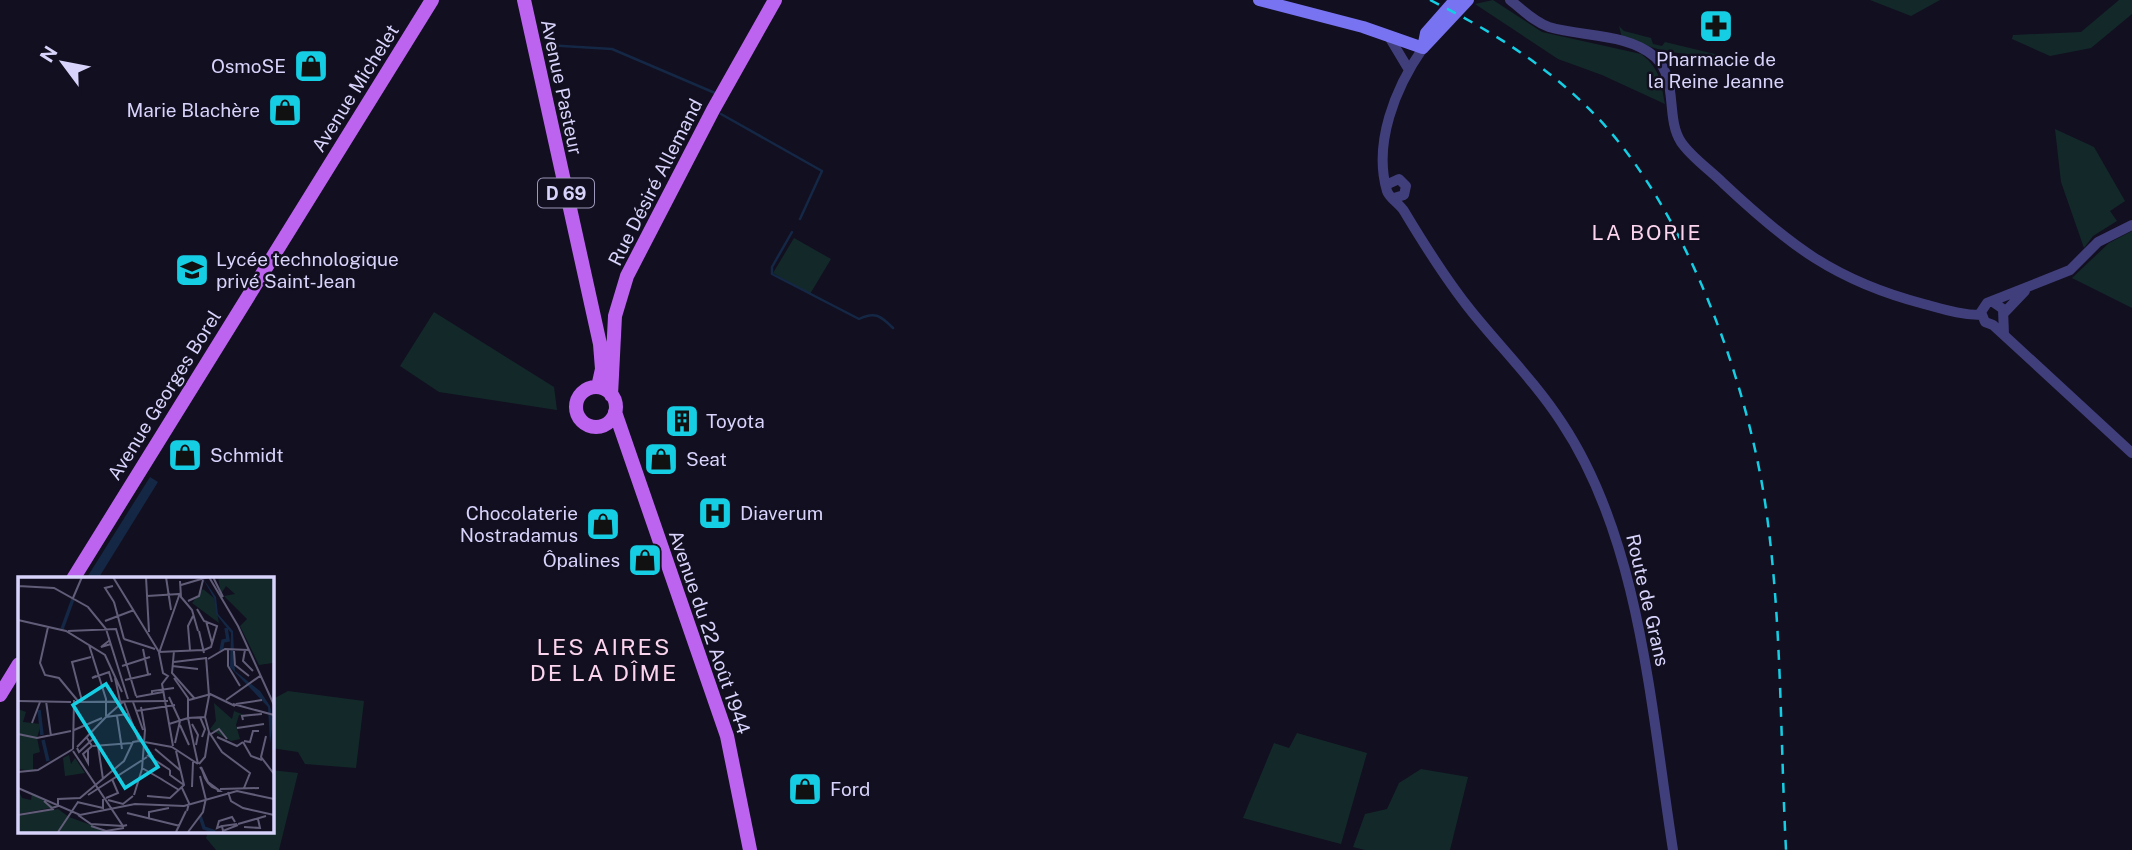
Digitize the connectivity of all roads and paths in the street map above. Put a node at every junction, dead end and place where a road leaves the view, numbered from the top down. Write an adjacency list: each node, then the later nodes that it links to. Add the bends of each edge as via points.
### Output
1 (432, 0): 12 (main road, Avenue Michelet)
2 (524, 0): 18 (main road, Avenue Pasteur / D 69)
3 (775, 0): 19 (main road, Rue Désiré Allemand, via 629,273)
4 (1259, 0): 8 (main road)
5 (1455, 0): 9 (main road, via 1426,33)
6 (1468, 0): 9 (main road)
7 (1510, 0): 17 (street, via 1547,26 1647,50 1666,76 1681,142 1818,262 1887,293 1960,313)
8 (1388, 35): 9 (main road); 10 (street)
9 (1423, 48): 10 (street)
10 (1409, 70): 11 (street, via 1381,154)
11 (1392, 181): 13 (street, via 1389,194); 13 (street, via 1405,183)
12 (310, 197): 24 (main road, Avenue Georges Borel)
13 (1399, 197): 28 (street, Route de Grans, via 1439,269 1561,421 1595,484 1626,574)
14 (2132, 225): 15 (street, via 2098,242 2070,270)
15 (2027, 289): 16 (street); 20 (street)
16 (1993, 302): 17 (street); 20 (street, via 2001,305)
17 (1981, 312): 20 (street, via 1985,322)
18 (594, 316): 19 (main road); 21 (main road, Avenue Pasteur / D 69)
19 (615, 316): 21 (main road, Rue Désiré Allemand)
20 (2000, 319): 23 (street, via 2004,335)
21 (605, 391): 22 (main road); 22 (main road, Avenue du 22 Août 1944, via 580,394 577,414 590,426)
22 (611, 418): 27 (main road, Avenue du 22 Août 1944, via 621,430 727,736)
23 (2132, 453)
24 (74, 577)
25 (18, 666): 26 (main road)
26 (0, 695)
27 (750, 850)
28 (1673, 850)

